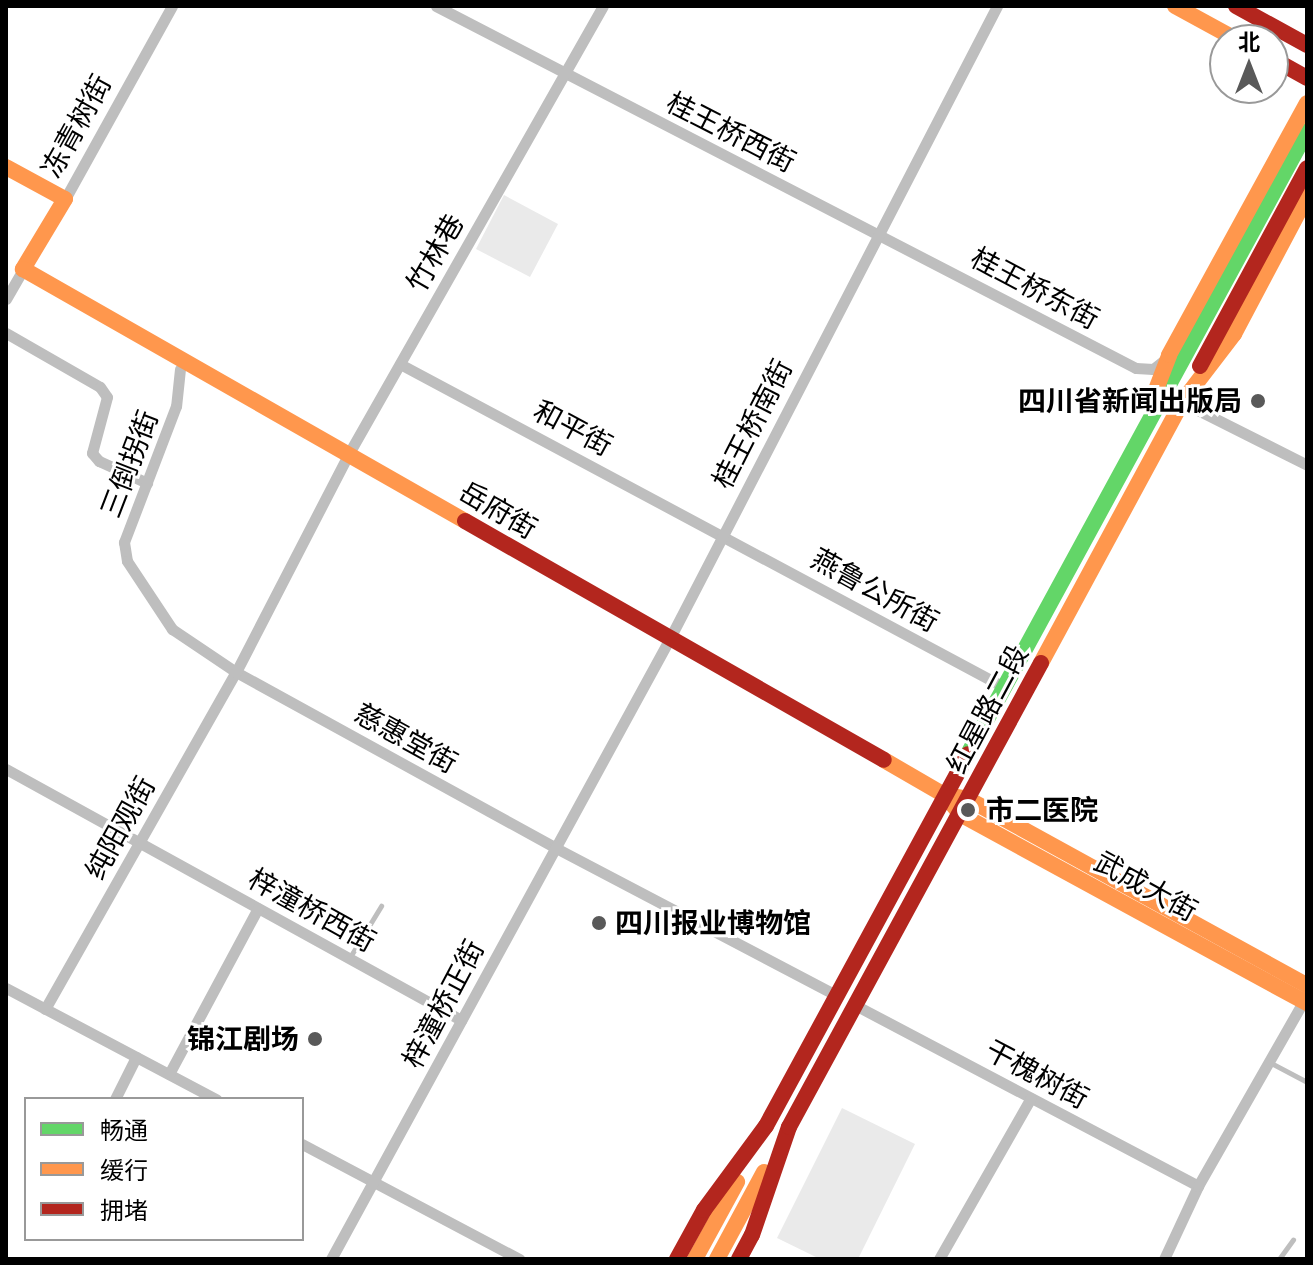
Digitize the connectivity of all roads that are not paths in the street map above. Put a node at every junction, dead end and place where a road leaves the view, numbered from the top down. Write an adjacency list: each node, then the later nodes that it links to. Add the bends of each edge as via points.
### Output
1 (172, 6): 17 (street, 冻青树街)
2 (436, 6): 10 (street, 桂王桥西街)
3 (603, 6): 10 (street, 竹林巷)
4 (997, 6): 18 (street, 桂王桥南街)
5 (1175, 6): 7 (main road)
6 (1236, 6): 8 (main road)
7 (1209, 25)
8 (1307, 45)
9 (1289, 68): 11 (main road)
10 (564, 75): 18 (street, 桂王桥西街); 24 (street, 竹林巷)
11 (1307, 78)
12 (1307, 103): 23 (main road, 红星路二段)
13 (1307, 131): 22 (main road)
14 (6, 167): 17 (main road)
15 (1307, 168): 22 (main road)
16 (1307, 196): 26 (main road, 红星路二段, via 1234,334)
17 (65, 199): 19 (main road, 冻青树街)
18 (877, 232): 23 (street, 桂王桥东街, via 1136,368 1153,369); 31 (street, 桂王桥南街)
19 (23, 269): 20 (street); 27 (main road, 岳府街)
20 (6, 299)
21 (6, 333): 30 (street, via 100,387 107,397 92,453)
22 (1203, 341): 26 (main road); 28 (main road, 红星路二段, via 1168,385)
23 (1169, 355): 28 (main road, 红星路二段)
24 (400, 364): 27 (street, 竹林巷); 31 (street, 和平街)
25 (180, 369): 30 (street, 三倒拐街, via 176,406)
26 (1182, 402): 29 (street); 37 (main road, 红星路二段)
27 (348, 455): 32 (main road, 岳府街); 33 (street, 纯阳观街)
28 (1129, 455): 34 (main road, 红星路二段)
29 (1307, 465)
30 (147, 483): 33 (street, 三倒拐街, via 124,542 127,561 172,629)
31 (723, 535): 32 (street, 桂王桥南街); 34 (street, 燕鲁公所街)
32 (670, 638): 36 (main road, 岳府街); 39 (street, 梓潼桥正街)
33 (236, 672): 38 (street, 纯阳观街); 39 (street, 慈惠堂街)
34 (1004, 687): 36 (main road, 红星路二段)
35 (6, 769): 38 (street, 梓潼桥西街)
36 (946, 796): 37 (main road, 武成大街); 44 (main road, 红星路二段)
37 (964, 806): 45 (main road, 武成大街); 46 (main road, 红星路二段)
38 (140, 842): 41 (street, 梓潼桥西街); 47 (street, 纯阳观街)
39 (554, 847): 44 (street, 慈惠堂街); 48 (street, 梓潼桥正街)
40 (381, 906): 42 (lane)
41 (258, 908): 42 (street, 梓潼桥西街); 51 (street)
42 (350, 958): 48 (street, 梓潼桥西街)
43 (6, 988): 47 (street)
44 (836, 995): 56 (main road, 红星路二段)
45 (1306, 996): 50 (street)
46 (855, 1005): 55 (street, 干槐树街); 57 (main road, 红星路二段)
47 (45, 1009): 49 (street)
48 (461, 1020): 59 (street, 梓潼桥正街)
49 (136, 1057): 51 (street); 53 (street)
50 (1269, 1061): 52 (lane); 60 (street)
51 (169, 1074): 54 (street)
52 (1307, 1082)
53 (116, 1097)
54 (212, 1097)
55 (1031, 1098): 60 (street, 干槐树街); 68 (street)
56 (766, 1126): 64 (main road, 红星路二段, via 704,1210); 65 (main road)
57 (789, 1127): 66 (main road); 67 (main road, 红星路二段)
58 (304, 1145): 59 (street)
59 (374, 1183): 62 (street, 梓潼桥正街); 63 (street)
60 (1198, 1186): 69 (street)
61 (1293, 1240): 70 (lane)
62 (331, 1259)
63 (519, 1259)
64 (677, 1259)
65 (695, 1259)
66 (717, 1259)
67 (739, 1259)
68 (939, 1259)
69 (1164, 1259)
70 (1279, 1259)

